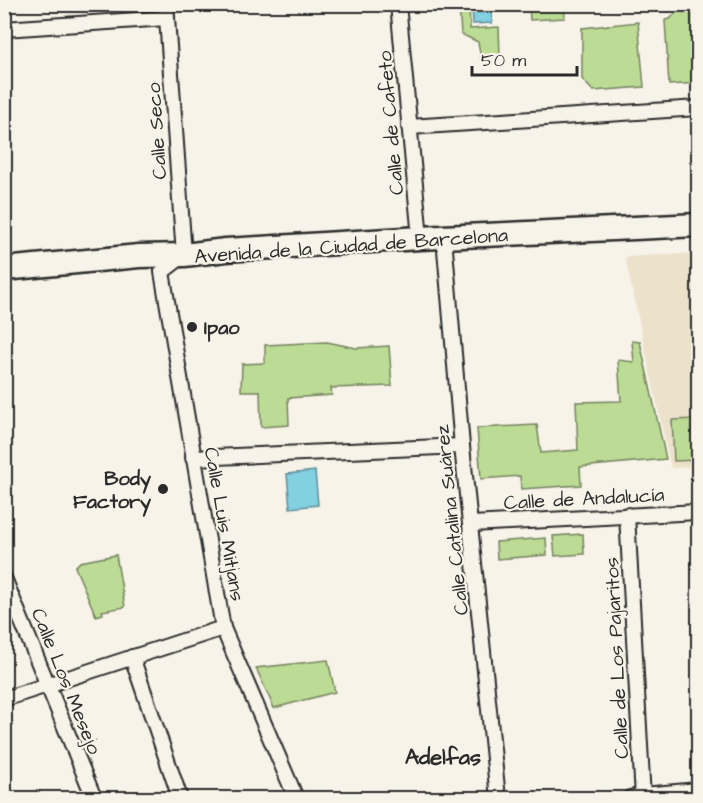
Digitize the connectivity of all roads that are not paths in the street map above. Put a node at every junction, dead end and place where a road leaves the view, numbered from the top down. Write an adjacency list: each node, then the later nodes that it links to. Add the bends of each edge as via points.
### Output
1 (398, 4): 5 (street, Calle de Cafeto)
2 (167, 11): 3 (street); 9 (street, Calle Seco)
3 (4, 29)
4 (699, 108): 5 (street)
5 (409, 127): 7 (street, Calle de Cafeto)
6 (699, 225): 8 (main road, Avenida de la Ciudad de Barcelona)
7 (420, 238): 8 (main road, Avenida de la Ciudad de Barcelona); 9 (main road, Avenida de la Ciudad de Barcelona)
8 (444, 238): 11 (street, Calle Catalina Suárez)
9 (184, 255): 10 (main road, Avenida de la Ciudad de Barcelona); 12 (street, Calle Luis Mitjans, via 162,272)
10 (4, 268)
11 (462, 446): 12 (street); 15 (street, Calle Catalina Suárez)
12 (193, 458): 17 (street, Calle Luis Mitjans)
13 (699, 512): 14 (street, Calle de Andalucía)
14 (627, 515): 15 (street, Calle de Andalucía); 22 (street, Calle de Los Pajaritos)
15 (472, 524): 26 (street, Calle Catalina Suárez)
16 (4, 578): 19 (street, Calle Los Mesejo)
17 (223, 628): 18 (street); 25 (street, Calle Luis Mitjans)
18 (132, 657): 19 (street); 24 (street)
19 (48, 685): 20 (street); 23 (street, Calle Los Mesejo)
20 (4, 699)
21 (699, 790): 22 (street)
22 (639, 797)
23 (94, 798)
24 (180, 798)
25 (296, 798)
26 (498, 798)

